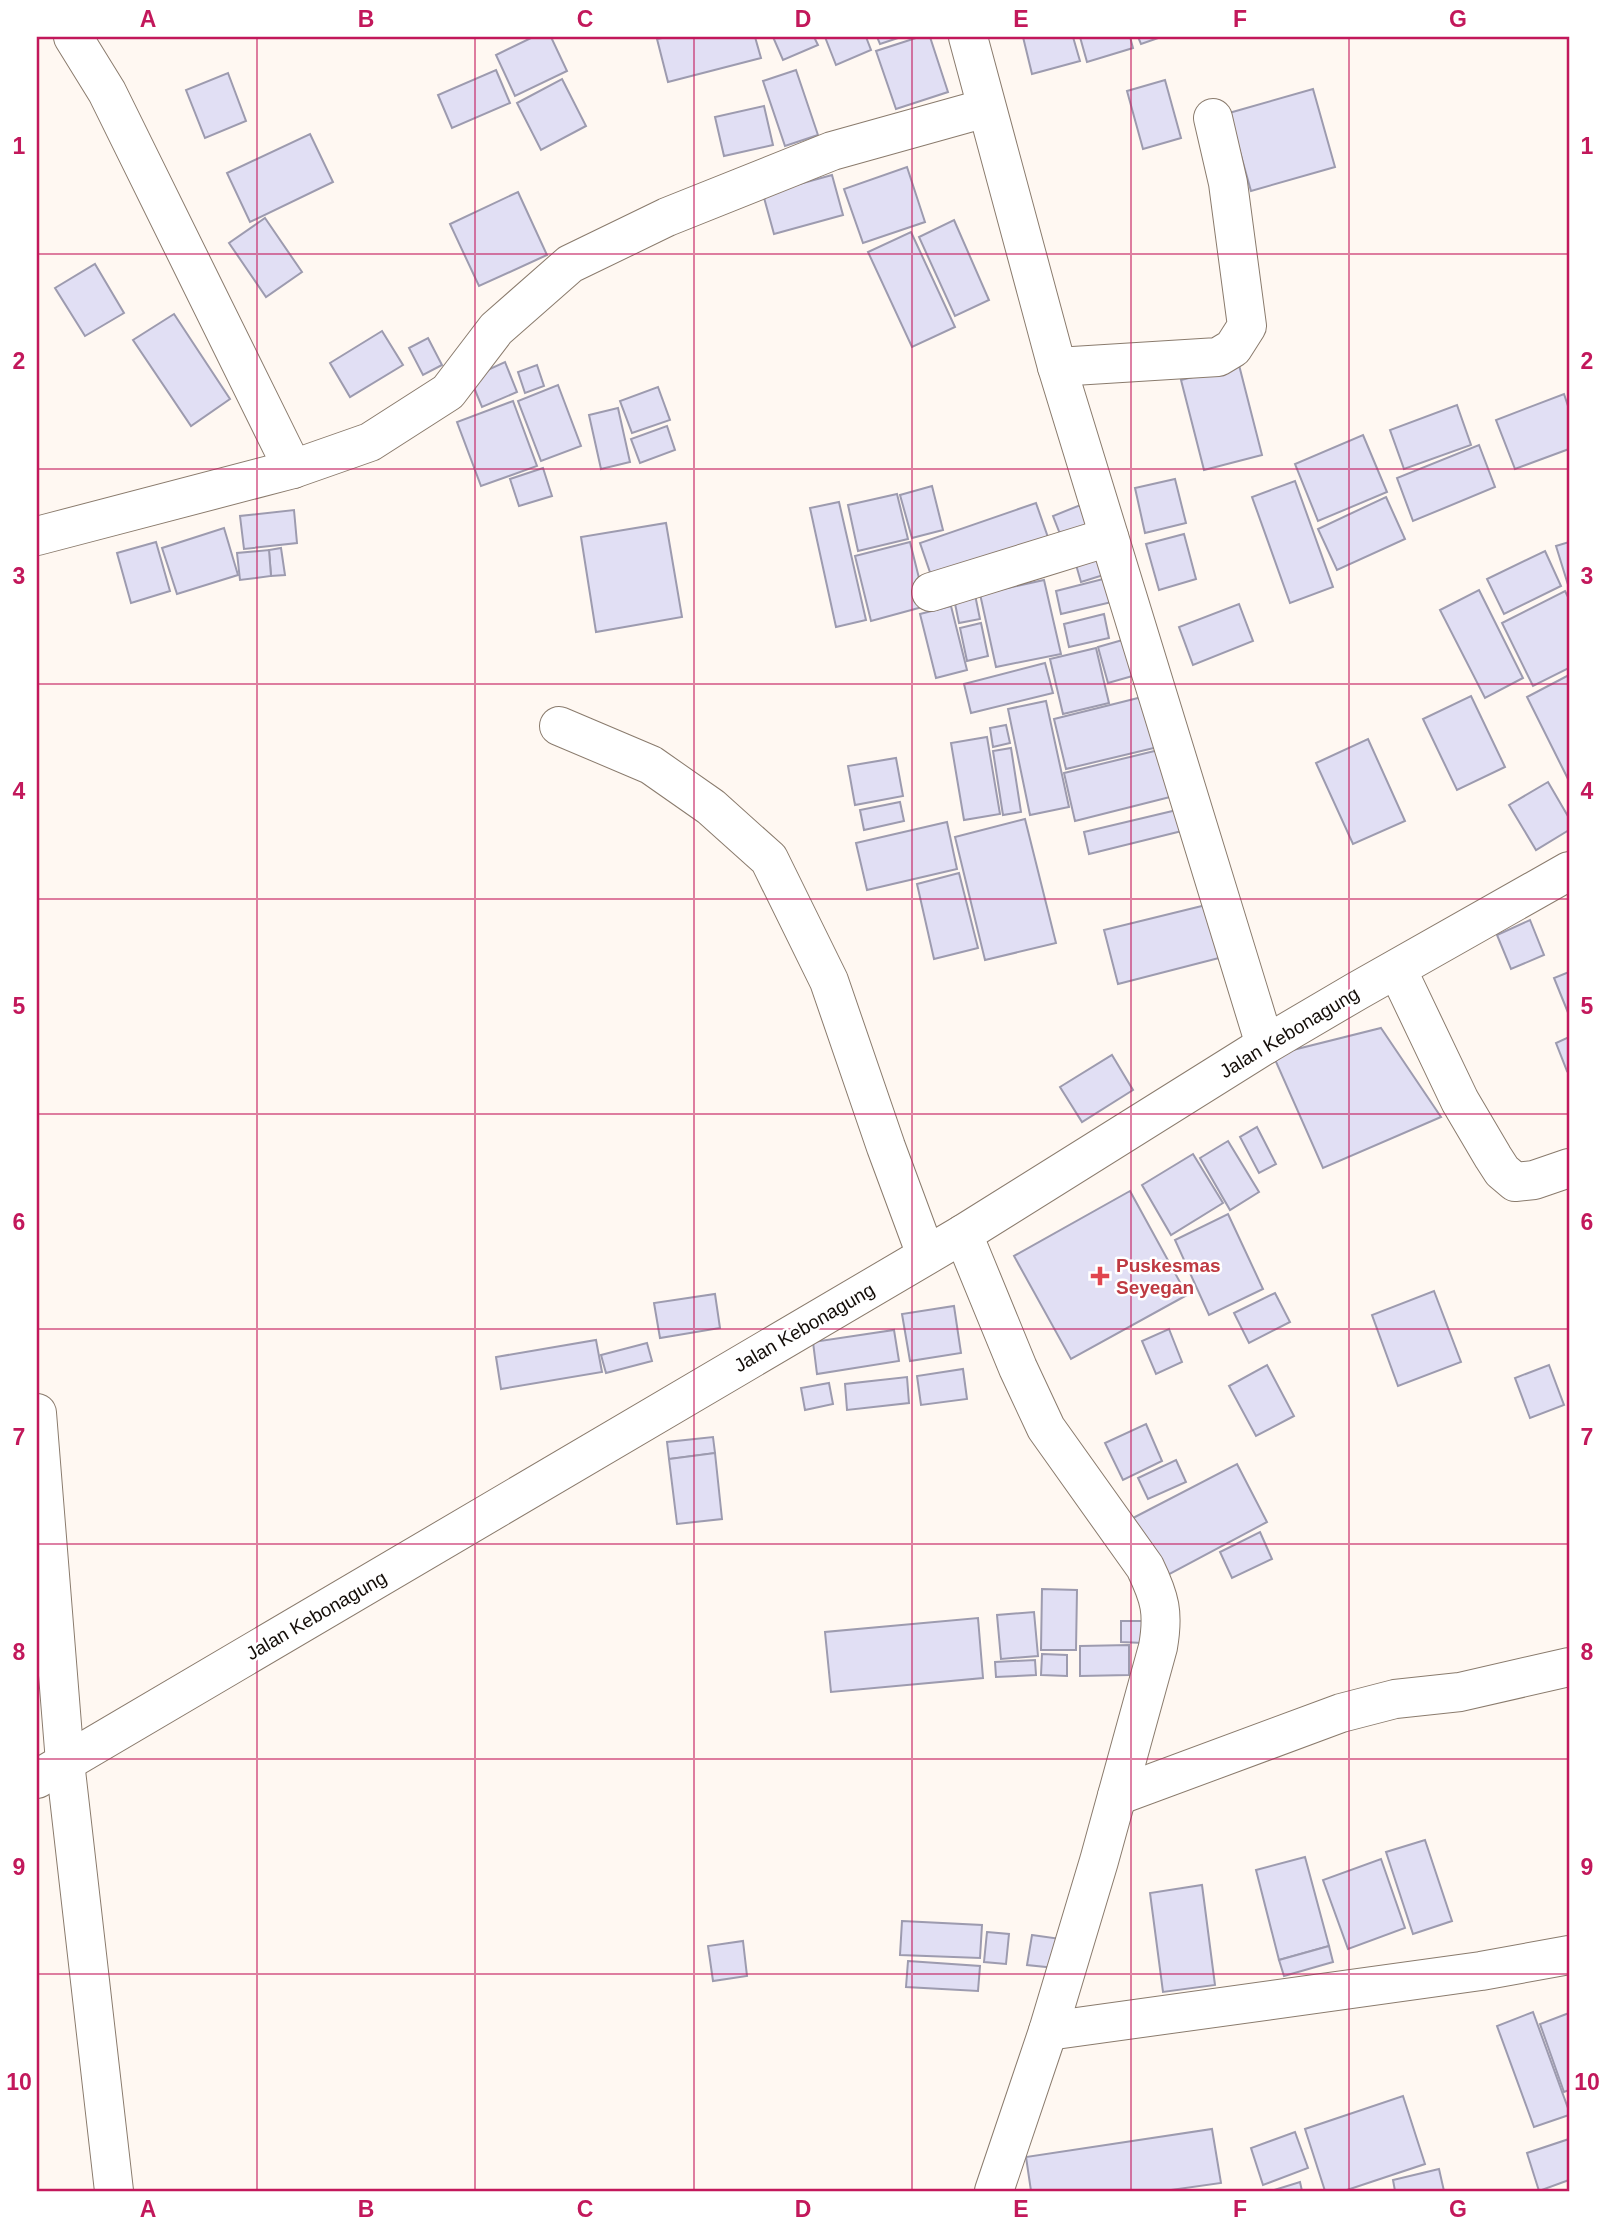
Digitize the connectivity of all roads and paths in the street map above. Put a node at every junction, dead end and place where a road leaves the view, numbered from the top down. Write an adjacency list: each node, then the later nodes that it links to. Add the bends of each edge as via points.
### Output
1 (73, 37): 6 (street, via 107,92)
2 (968, 37): 3 (street)
3 (986, 108): 5 (street); 6 (street, via 832,151 667,217 570,264 496,329 448,392 370,442)
4 (1213, 118): 5 (street, via 1228,183 1247,326 1233,348 1218,357)
5 (1057, 367): 8 (street)
6 (293, 469): 7 (street)
7 (37, 536)
8 (1109, 537): 9 (street); 13 (street)
9 (931, 592)
10 (559, 726): 16 (street, via 651,765 711,807 769,859 829,981)
11 (1569, 871): 12 (street, Jalan Kebonagung)
12 (1397, 969): 13 (street, Jalan Kebonagung); 14 (street, via 1460,1101 1502,1171 1515,1182 1524,1182)
13 (1265, 1045): 15 (street, Jalan Kebonagung)
14 (1569, 1168)
15 (963, 1234): 16 (street, Jalan Kebonagung); 20 (street, via 1046,1428 1145,1567 1156,1590 1163,1620 1158,1647)
16 (926, 1255): 19 (street, Jalan Kebonagung)
17 (37, 1413): 19 (street)
18 (1569, 1667): 20 (street, via 1341,1713)
19 (51, 1771): 23 (street)
20 (1117, 1796): 22 (street)
21 (1569, 1955): 22 (street)
22 (1048, 2031): 24 (street)
23 (114, 2191)
24 (994, 2191)

